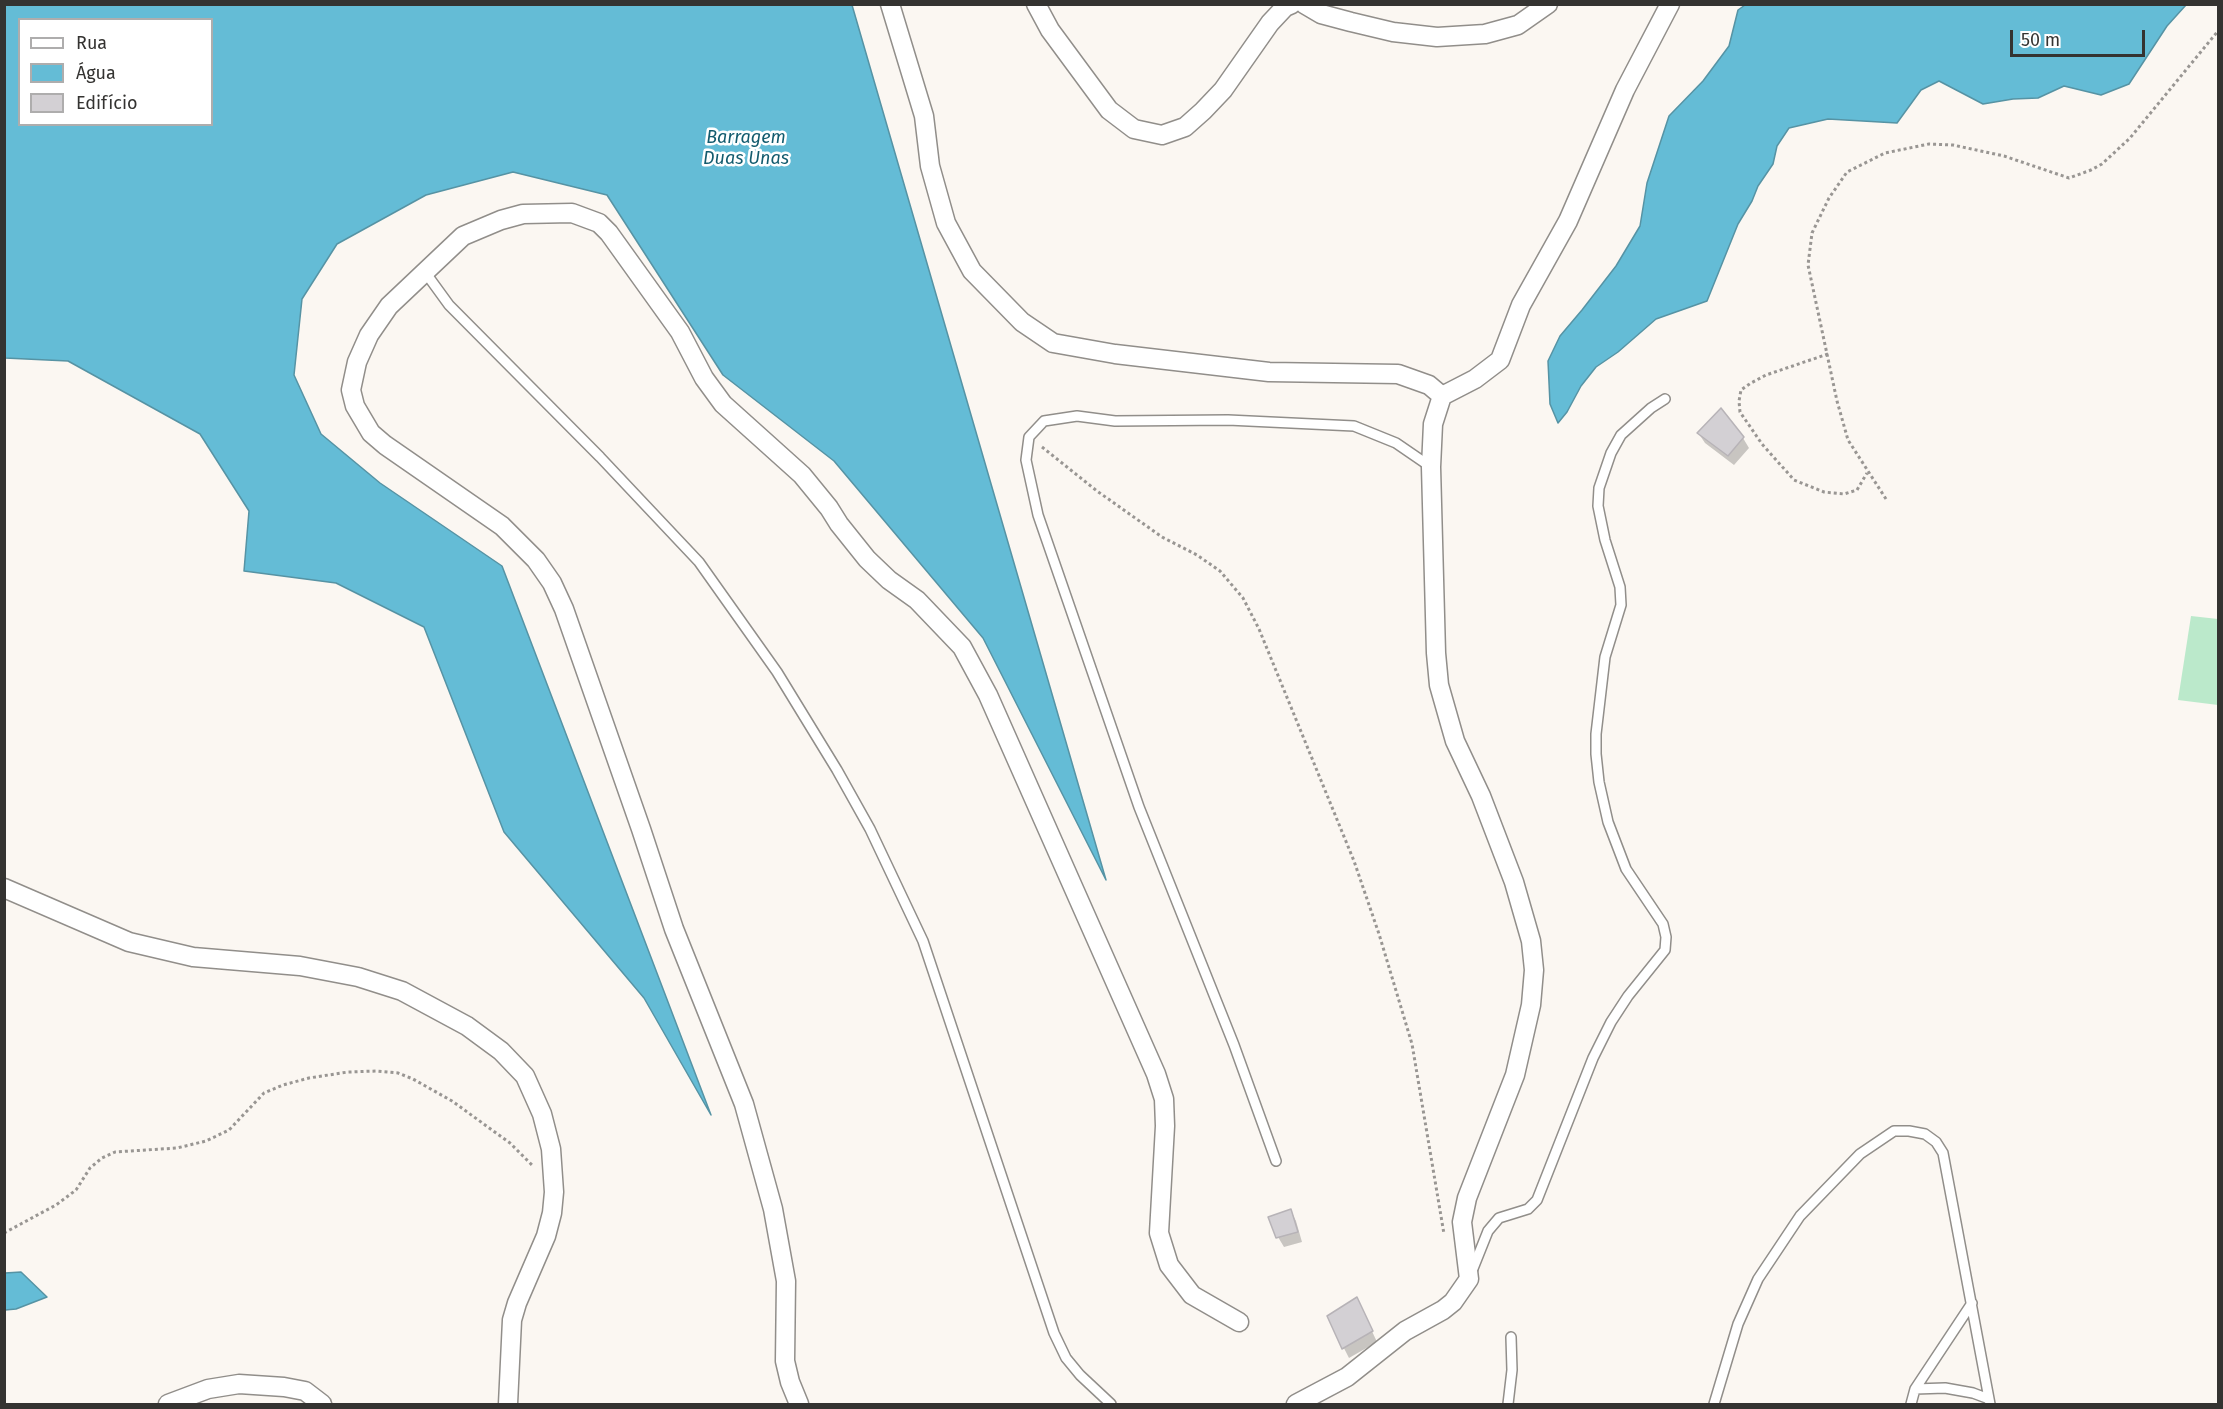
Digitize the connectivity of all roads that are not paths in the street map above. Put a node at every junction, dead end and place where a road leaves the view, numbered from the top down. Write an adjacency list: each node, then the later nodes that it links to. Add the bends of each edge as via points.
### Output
1 (890, 4): 8 (street, via 924,116 930,166 946,223 972,271 1022,322 1053,343 1269,372 1398,374 1429,386)
2 (1036, 4): 3 (street, via 1050,30 1109,110 1134,129 1162,135 1185,127 1203,111 1223,90 1270,22)
3 (1292, 4)
4 (1304, 4): 5 (street, via 1321,14 1351,22 1437,37 1485,34 1518,25)
5 (1548, 4)
6 (1670, 4): 8 (street, via 1625,90 1568,221 1521,305 1500,360)
7 (424, 272): 15 (street, via 464,236 501,220 548,212 572,213 599,223 681,332 704,378 723,404 802,475 867,559 917,600 962,647 988,695 1164,1099 1159,1233 1169,1265 1192,1295); 22 (street, via 389,306 369,335 357,362 351,390 355,406 371,434 502,526 536,560 564,609 674,929 744,1104 773,1209 786,1281 785,1361); 23 (lane, via 449,305 699,562 777,672 837,770 923,941 1054,1333 1066,1358)
8 (1442, 396): 10 (street, via 1433,423)
9 (1665, 399): 13 (lane, via 1621,435 1599,488 1598,506 1620,587 1621,605 1605,657 1596,744 1608,822 1626,869 1663,924 1665,950 1611,1022 1537,1200 1528,1209 1499,1218 1488,1231)
10 (1431, 467): 12 (lane, via 1396,442 1354,426 1228,420 1115,421 1077,416 1044,421 1029,436 1026,460 1038,514 1139,807); 13 (street, via 1439,685 1455,741 1514,882 1531,940 1534,970 1531,1005 1515,1074 1467,1198 1462,1222)
11 (4, 888): 21 (street, via 129,942 193,957 300,966 358,977 402,991 467,1026 501,1051 525,1077 542,1114 551,1149 554,1192 546,1236 512,1320)
12 (1276, 1161)
13 (1469, 1279): 24 (street, via 1443,1310 1405,1331 1347,1377)
14 (1972, 1303): 17 (lane); 18 (lane); 26 (lane, via 1943,1153 1925,1134 1894,1131 1860,1154 1829,1185 1776,1250 1738,1324)
15 (1239, 1322)
16 (1511, 1337): 25 (lane)
17 (1915, 1389): 18 (lane, via 1945,1388 1973,1393); 27 (lane)
18 (1990, 1402)
19 (168, 1404): 20 (street, via 208,1389 239,1384 305,1391)
20 (322, 1404)
21 (508, 1404)
22 (799, 1404)
23 (1111, 1404)
24 (1296, 1404)
25 (1508, 1404)
26 (1714, 1404)
27 (1911, 1404)

